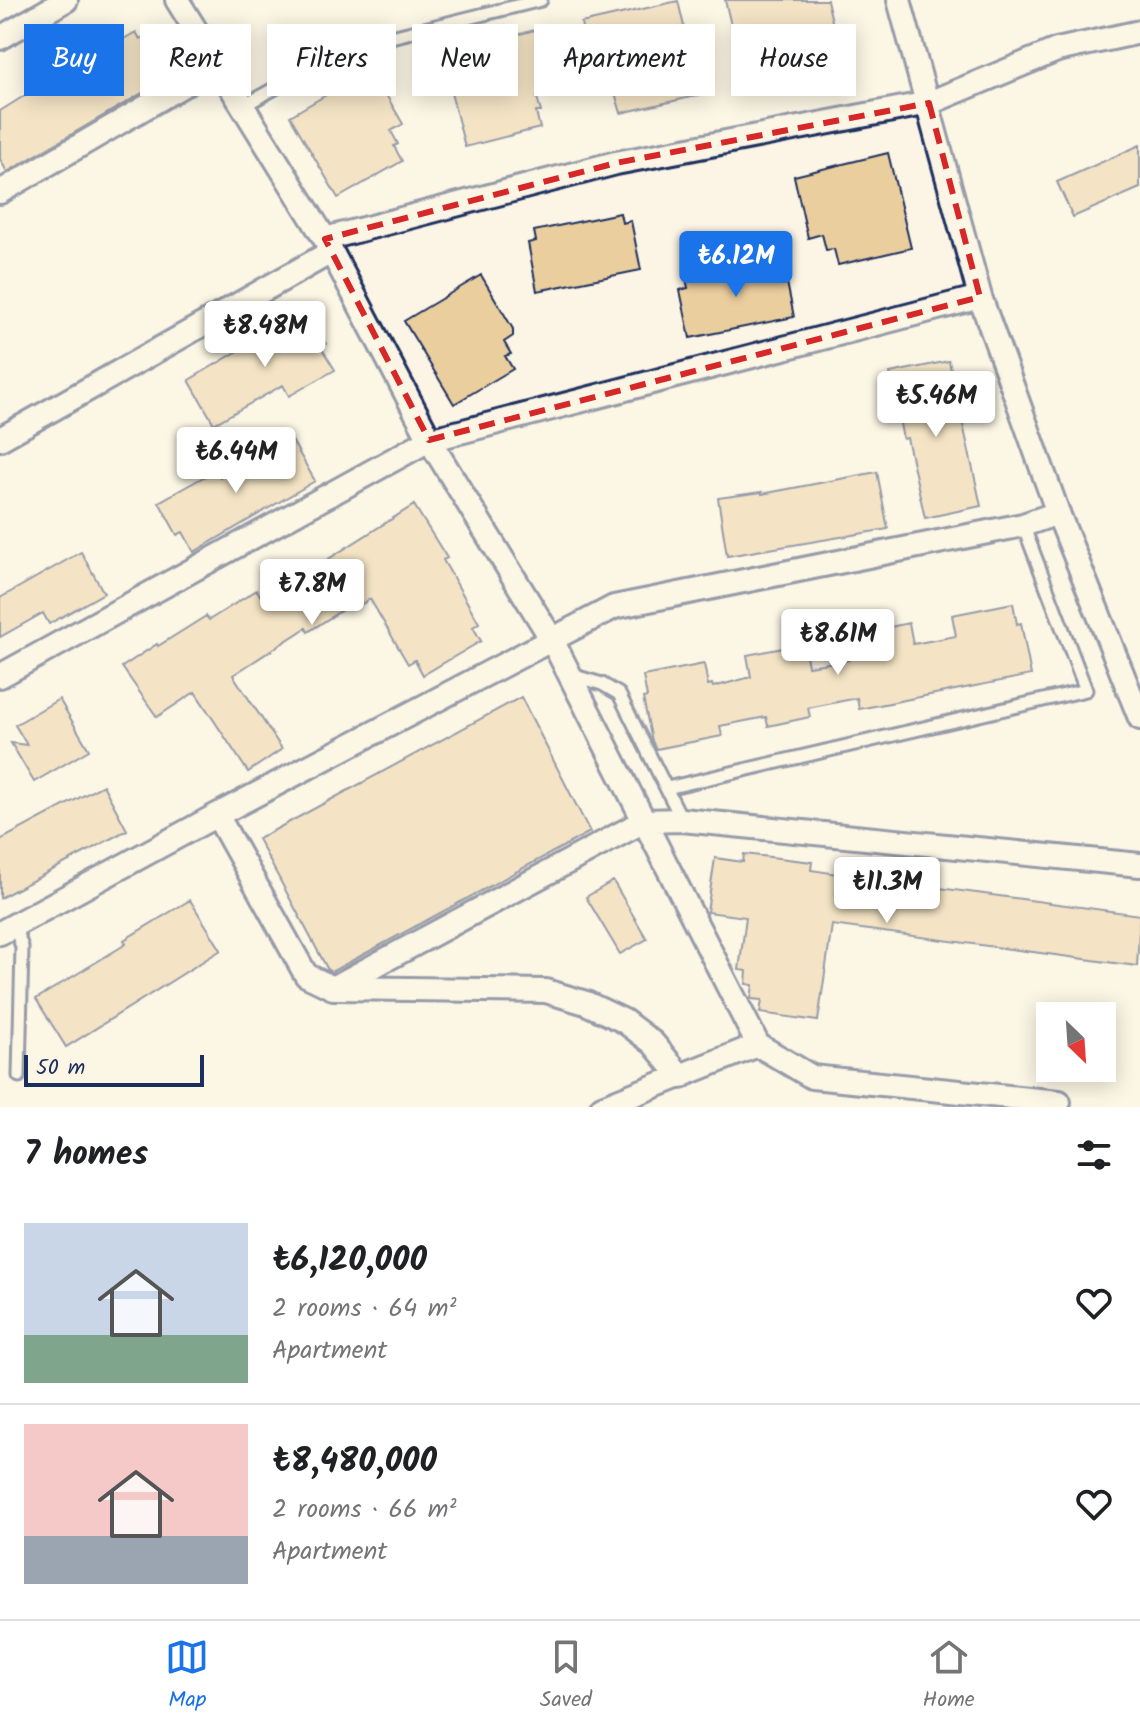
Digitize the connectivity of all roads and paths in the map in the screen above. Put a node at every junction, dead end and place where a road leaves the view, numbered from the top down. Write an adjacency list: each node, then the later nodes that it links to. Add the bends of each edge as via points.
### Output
1 (66, 0): 7 (street)
2 (177, 0): 5 (street)
3 (541, 0): 11 (lane, via 359,45)
4 (899, 0): 10 (street)
5 (192, 24)
6 (1140, 32): 10 (street, via 1057,50)
7 (0, 38)
8 (165, 96): 12 (street)
9 (237, 96): 11 (street)
10 (929, 103): 13 (street, via 616,163); 14 (street)
11 (243, 106): 13 (street)
12 (0, 192)
13 (328, 245): 15 (street); 16 (street)
14 (980, 297): 16 (street); 17 (street)
15 (0, 439)
16 (429, 440): 19 (street); 21 (street)
17 (1058, 513): 18 (street); 22 (street)
18 (1023, 525): 19 (street, via 614,607); 23 (lane, via 1086,690)
19 (551, 638): 20 (street); 24 (street)
20 (570, 675): 23 (lane, via 619,694); 26 (street)
21 (0, 676)
22 (1140, 718)
23 (667, 788): 25 (lane)
24 (217, 815): 28 (street); 29 (street, via 306,975)
25 (682, 820): 26 (street); 27 (street)
26 (644, 821): 29 (street); 30 (street)
27 (1140, 865)
28 (7, 930): 31 (lane, via 22,947)
29 (333, 988): 32 (street, via 546,991 624,1021 653,1043)
30 (758, 1045): 32 (street); 33 (street, via 812,1077)
31 (19, 1076)
32 (681, 1077): 34 (street)
33 (1059, 1102)
34 (602, 1107)

